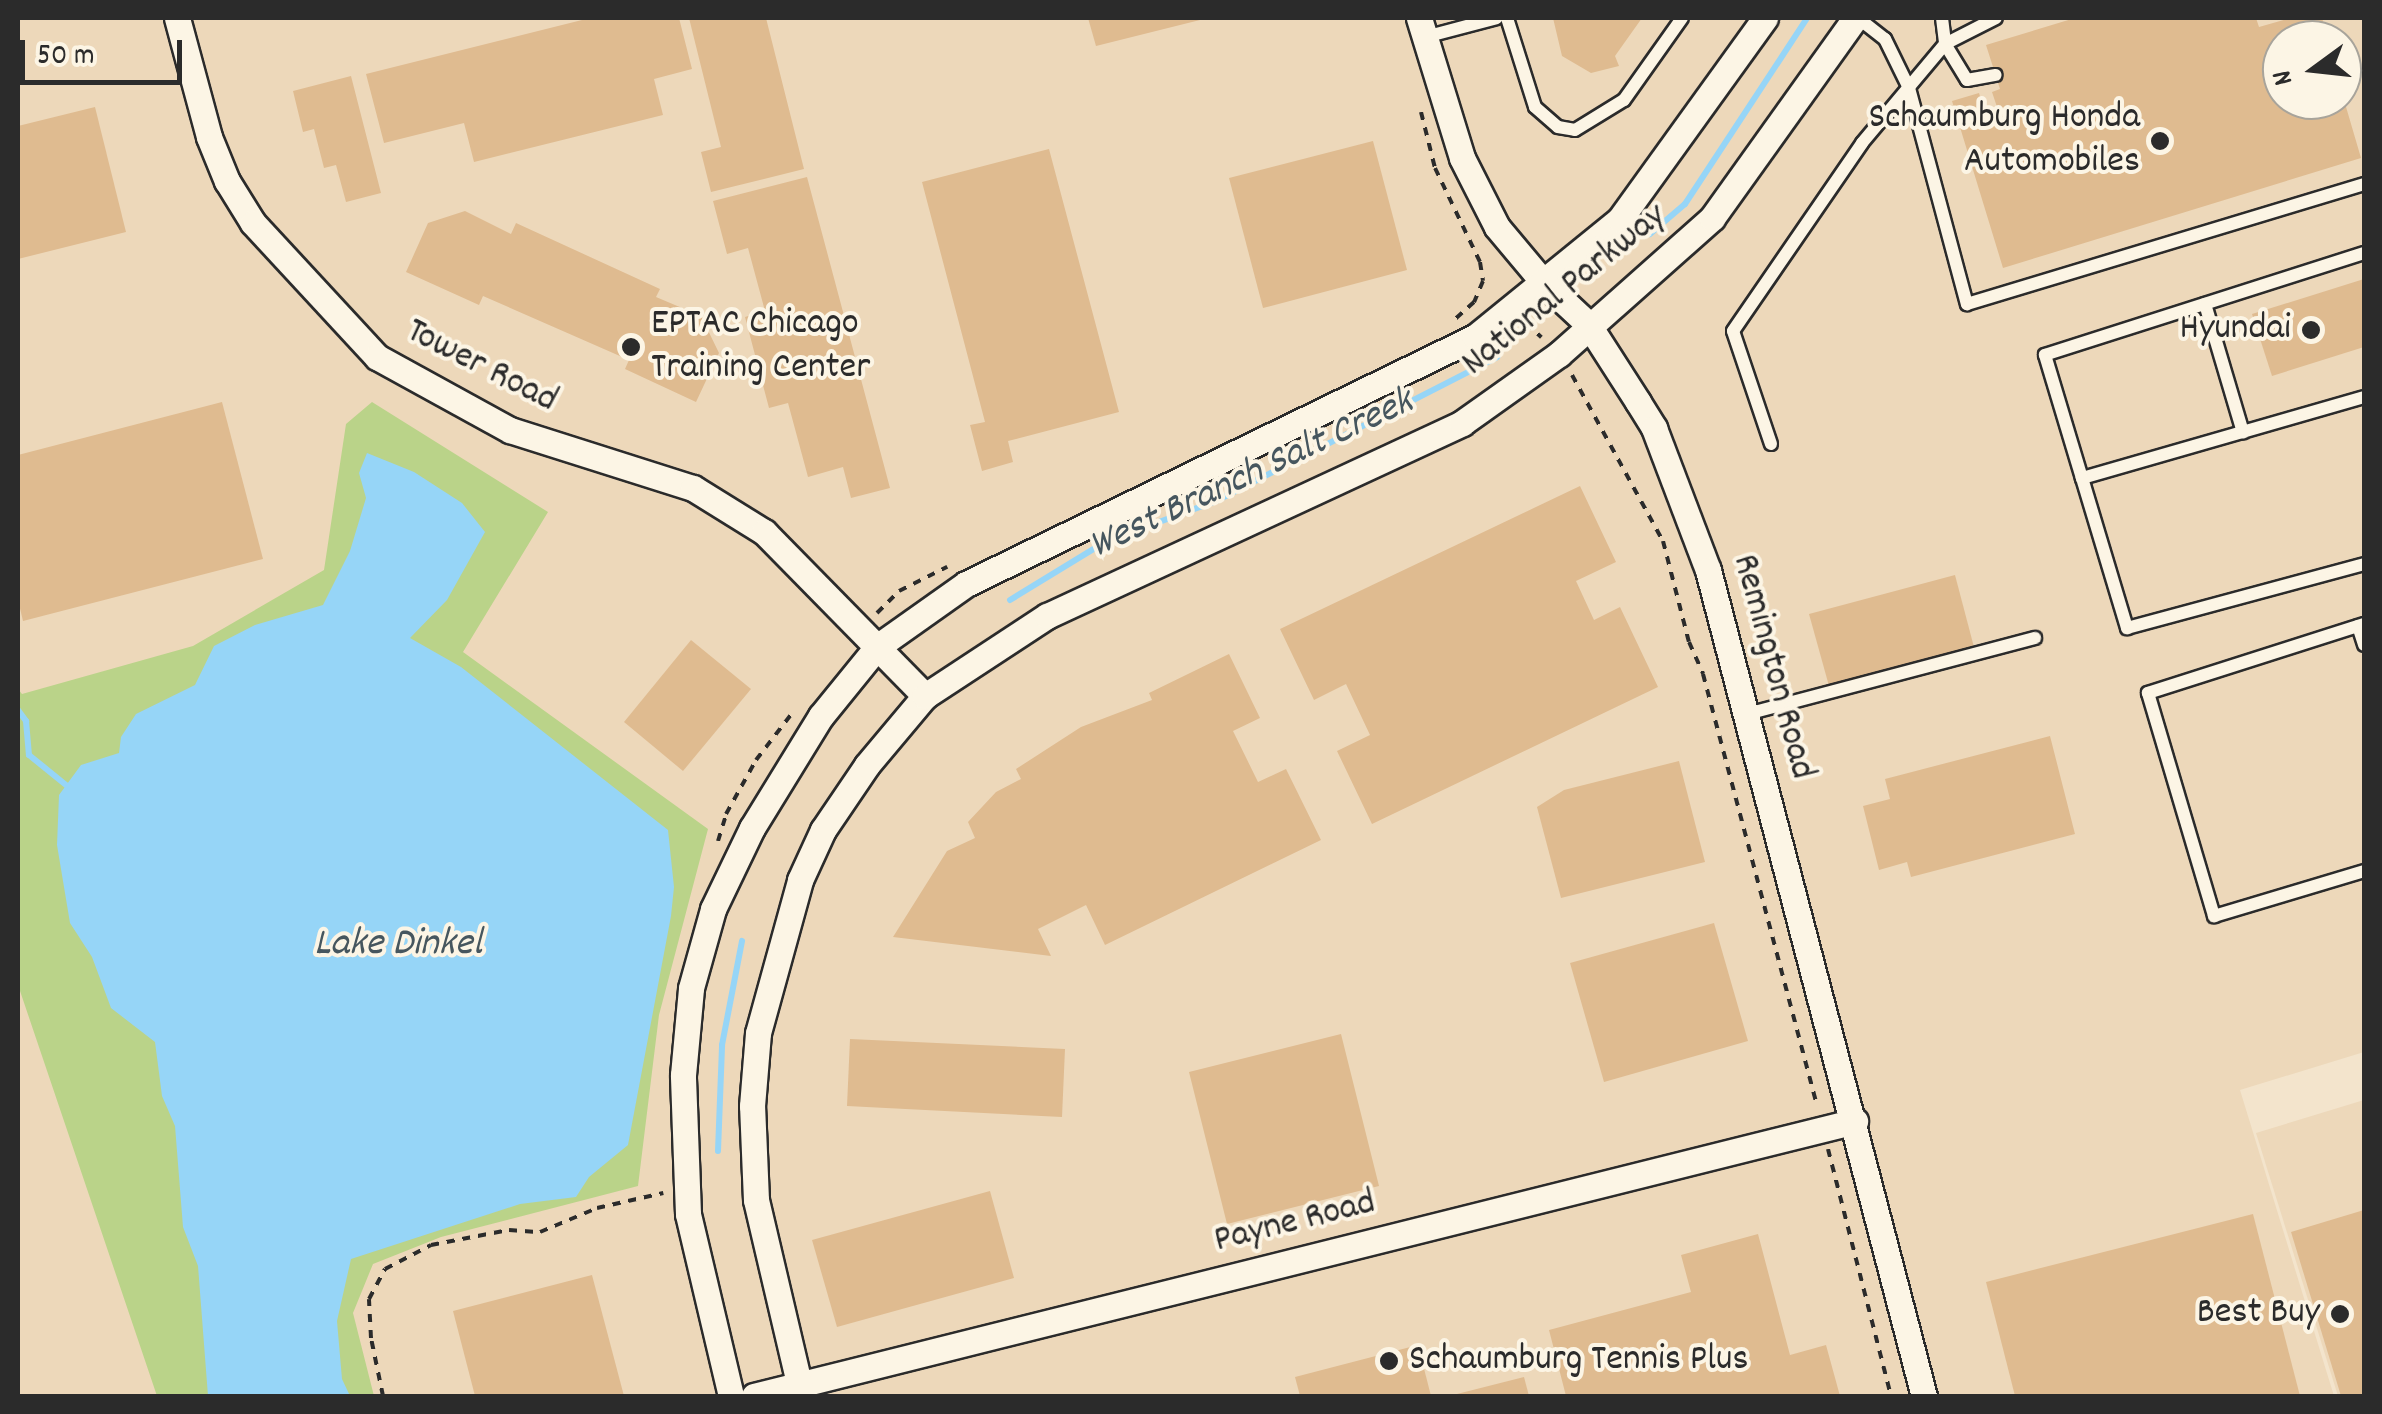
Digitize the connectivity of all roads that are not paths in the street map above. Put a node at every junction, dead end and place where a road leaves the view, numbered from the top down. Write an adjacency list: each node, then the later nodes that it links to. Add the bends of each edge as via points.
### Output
1 (177, 18): 26 (street, Tower Road, via 227,181 254,222 377,357 510,430 693,488 764,532)
2 (1497, 18): 9 (lane)
3 (1507, 18): 4 (lane, via 1535,107 1558,127 1575,130 1624,100)
4 (1682, 18)
5 (1765, 18): 15 (street, National Parkway, via 1620,218)
6 (1857, 18): 12 (lane, via 1885,39); 17 (street, National Parkway, via 1712,218)
7 (1942, 18): 10 (lane)
8 (1996, 18): 10 (lane)
9 (1422, 27): 15 (street, Remington Road, via 1462,158 1497,226)
10 (1945, 44): 11 (lane, via 1967,80); 12 (lane)
11 (1996, 75)
12 (1909, 88): 13 (lane, via 1967,304); 20 (lane, via 1862,142 1733,331)
13 (2364, 184)
14 (2364, 253): 16 (lane)
15 (1544, 283): 17 (street, Remington Road); 26 (street, National Parkway, via 1475,337 966,584)
16 (2205, 304): 19 (lane); 21 (lane, via 2044,356)
17 (1588, 324): 27 (street, National Parkway, via 1558,354 1462,423 1047,616); 28 (street, Remington Road, via 1654,428 1708,570)
18 (2364, 397): 19 (lane)
19 (2243, 432): 21 (lane)
20 (1770, 444)
21 (2082, 478): 22 (lane, via 2126,628)
22 (2364, 564)
23 (2362, 625): 25 (lane); 29 (lane, via 2148,693 2214,916)
24 (2035, 638): 28 (lane)
25 (2364, 645)
26 (877, 647): 27 (street, Tower Road); 32 (street, National Parkway, via 821,716 752,828 714,910 691,988 683,1075 688,1214)
27 (926, 696): 31 (street, National Parkway, via 867,765 824,830 780,942 758,1033 752,1106 756,1200)
28 (1747, 714): 30 (street, Remington Road)
29 (2364, 871)
30 (1855, 1121): 31 (street, Payne Road); 34 (street, Remington Road)
31 (801, 1391): 33 (street, Payne Road)
32 (731, 1396)
33 (754, 1396)
34 (1924, 1396)

